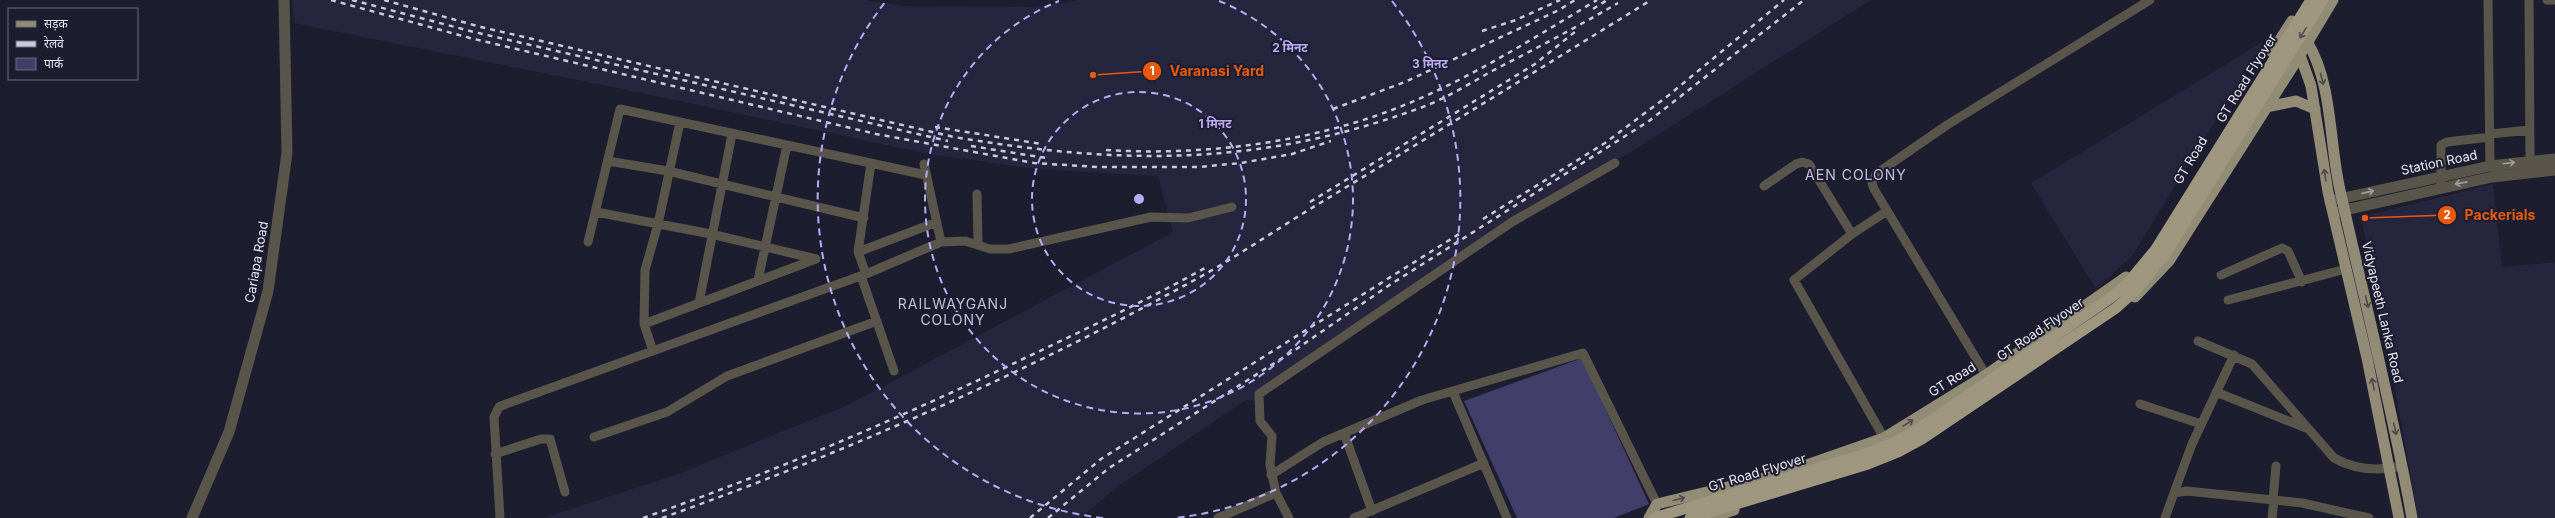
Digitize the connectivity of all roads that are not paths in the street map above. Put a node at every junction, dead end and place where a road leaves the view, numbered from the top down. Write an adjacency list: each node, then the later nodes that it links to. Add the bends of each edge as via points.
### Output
1 (284, 0): 90 (street, Cariapa Road, via 286,153 268,291 229,432)
2 (2150, 0): 38 (street, via 1947,125 1876,174 1872,183)
3 (2306, 0): 68 (main road, GT Road, via 2145,260 2118,284)
4 (2311, 0): 89 (highway, GT Road Flyover, via 2156,249 2127,284 2109,299 1917,430 1893,443 1865,454)
5 (2323, 0): 97 (highway, GT Road Flyover, one-way to 97, via 2164,256 2135,291 2116,308 1929,434 1898,452 1868,464)
6 (2333, 0): 11 (main road)
7 (2488, 0): 18 (street)
8 (2529, 0): 16 (street)
9 (2547, 0): 10 (street)
10 (2555, 0)
11 (2308, 43): 12 (main road); 35 (main road, Vidyapeeth Lanka Road, one-way to 35, via 2324,83)
12 (2300, 55): 13 (main road); 14 (main road, Vidyapeeth Lanka Road, via 2311,86)
13 (2266, 107): 14 (main road, via 2296,101); 98 (main road, via 2169,260 2141,292 2116,311 1926,441 1898,456 1869,468)
14 (2315, 109): 37 (main road, Vidyapeeth Lanka Road, one-way to 14)
15 (680, 122): 17 (street); 21 (street, via 620,109); 28 (street)
16 (2530, 130): 18 (street); 22 (street)
17 (732, 134): 19 (street); 31 (street)
18 (2490, 135): 26 (street); 30 (street, via 2443,143 2440,149)
19 (787, 145): 24 (street); 34 (street)
20 (2555, 159): 22 (street, Station Road)
21 (608, 161): 28 (street); 39 (street)
22 (2530, 161): 26 (street, Station Road, one-way to 22)
23 (1615, 163): 82 (street, via 1512,222 1259,394 1260,421 1272,436)
24 (871, 164): 29 (street); 40 (street)
25 (924, 164): 29 (street)
26 (2490, 166): 30 (street, Station Road)
27 (2555, 170): 30 (street, Station Road, one-way to 30)
28 (668, 171): 31 (street); 42 (street)
29 (926, 175): 41 (street)
30 (2440, 181): 35 (street, Station Road)
31 (723, 183): 34 (street); 43 (street)
32 (1764, 186): 44 (street, via 1796,164 1809,164)
33 (977, 194): 50 (street)
34 (774, 196): 40 (street); 49 (street)
35 (2343, 203): 37 (street, Station Road); 45 (main road, Vidyapeeth Lanka Road)
36 (1232, 206): 50 (street, via 1188,218 1151,217 1009,249)
37 (2331, 207): 46 (main road, Vidyapeeth Lanka Road)
38 (1887, 211): 44 (street); 68 (street)
39 (596, 212): 42 (street); 47 (street)
40 (864, 218): 51 (street)
41 (937, 222): 48 (street); 51 (street)
42 (658, 224): 43 (street); 61 (street, via 645,270)
43 (712, 234): 49 (street); 59 (street)
44 (1852, 234): 76 (street, via 1794,280)
45 (2351, 237): 46 (main road); 55 (main road, Vidyapeeth Lanka Road)
46 (2339, 241): 52 (main road, Vidyapeeth Lanka Road)
47 (588, 242)
48 (941, 242): 50 (street, via 965,241); 53 (street)
49 (764, 245): 56 (street); 56 (street, via 816,259)
50 (978, 245)
51 (858, 252): 53 (street)
52 (2347, 273): 55 (main road); 57 (street); 66 (main road, Vidyapeeth Lanka Road)
53 (864, 275): 60 (street); 63 (street)
54 (2221, 275): 57 (street, via 2282,248 2288,251)
55 (2361, 276): 65 (main road, Vidyapeeth Lanka Road, one-way to 65)
56 (758, 280): 59 (street)
57 (2302, 282): 58 (street)
58 (2228, 300)
59 (699, 303): 61 (street)
60 (877, 321): 67 (street); 75 (street, via 727,376 667,412)
61 (644, 324): 63 (street)
62 (2198, 341): 64 (street)
63 (653, 351): 77 (street, via 499,407 494,416)
64 (2234, 355): 70 (street); 73 (street, via 2252,364)
65 (2381, 364): 66 (main road); 80 (main road, Vidyapeeth Lanka Road, one-way to 80)
66 (2369, 367): 81 (main road, Vidyapeeth Lanka Road, one-way to 66)
67 (894, 371)
68 (1986, 375): 76 (main road, GT Road, one-way to 68)
69 (1454, 392): 74 (street, via 1422,400); 78 (street); 87 (street, via 1583,353)
70 (2216, 392): 72 (street); 73 (street)
71 (2140, 404): 72 (street)
72 (2201, 424): 85 (street)
73 (2308, 429): 81 (street, via 2334,458 2342,463 2372,470)
74 (1344, 433): 82 (street, via 1323,442); 88 (street)
75 (594, 436)
76 (1884, 438): 87 (main road, GT Road, one-way to 76, via 1781,474)
77 (495, 454): 83 (street, via 541,439 550,439); 91 (street)
78 (1484, 463): 88 (street); 95 (street)
79 (2276, 466): 86 (street)
80 (2402, 466): 81 (street); 103 (main road, Vidyapeeth Lanka Road)
81 (2390, 468): 102 (main road, Vidyapeeth Lanka Road)
82 (1271, 475): 84 (street)
83 (565, 492)
84 (1276, 493): 92 (street); 93 (street)
85 (2174, 493): 86 (street, via 2187,491); 99 (street)
86 (2274, 500): 100 (street); 101 (street, via 2323,507)
87 (1657, 504): 96 (main road)
88 (1372, 511): 94 (street)
89 (1659, 516)
90 (192, 518)
91 (500, 518)
92 (1218, 518)
93 (1289, 518)
94 (1354, 518)
95 (1508, 518)
96 (1649, 518)
97 (1690, 518)
98 (1709, 518)
99 (2165, 518)
100 (2272, 518)
101 (2369, 518)
102 (2399, 518)
103 (2412, 518)

